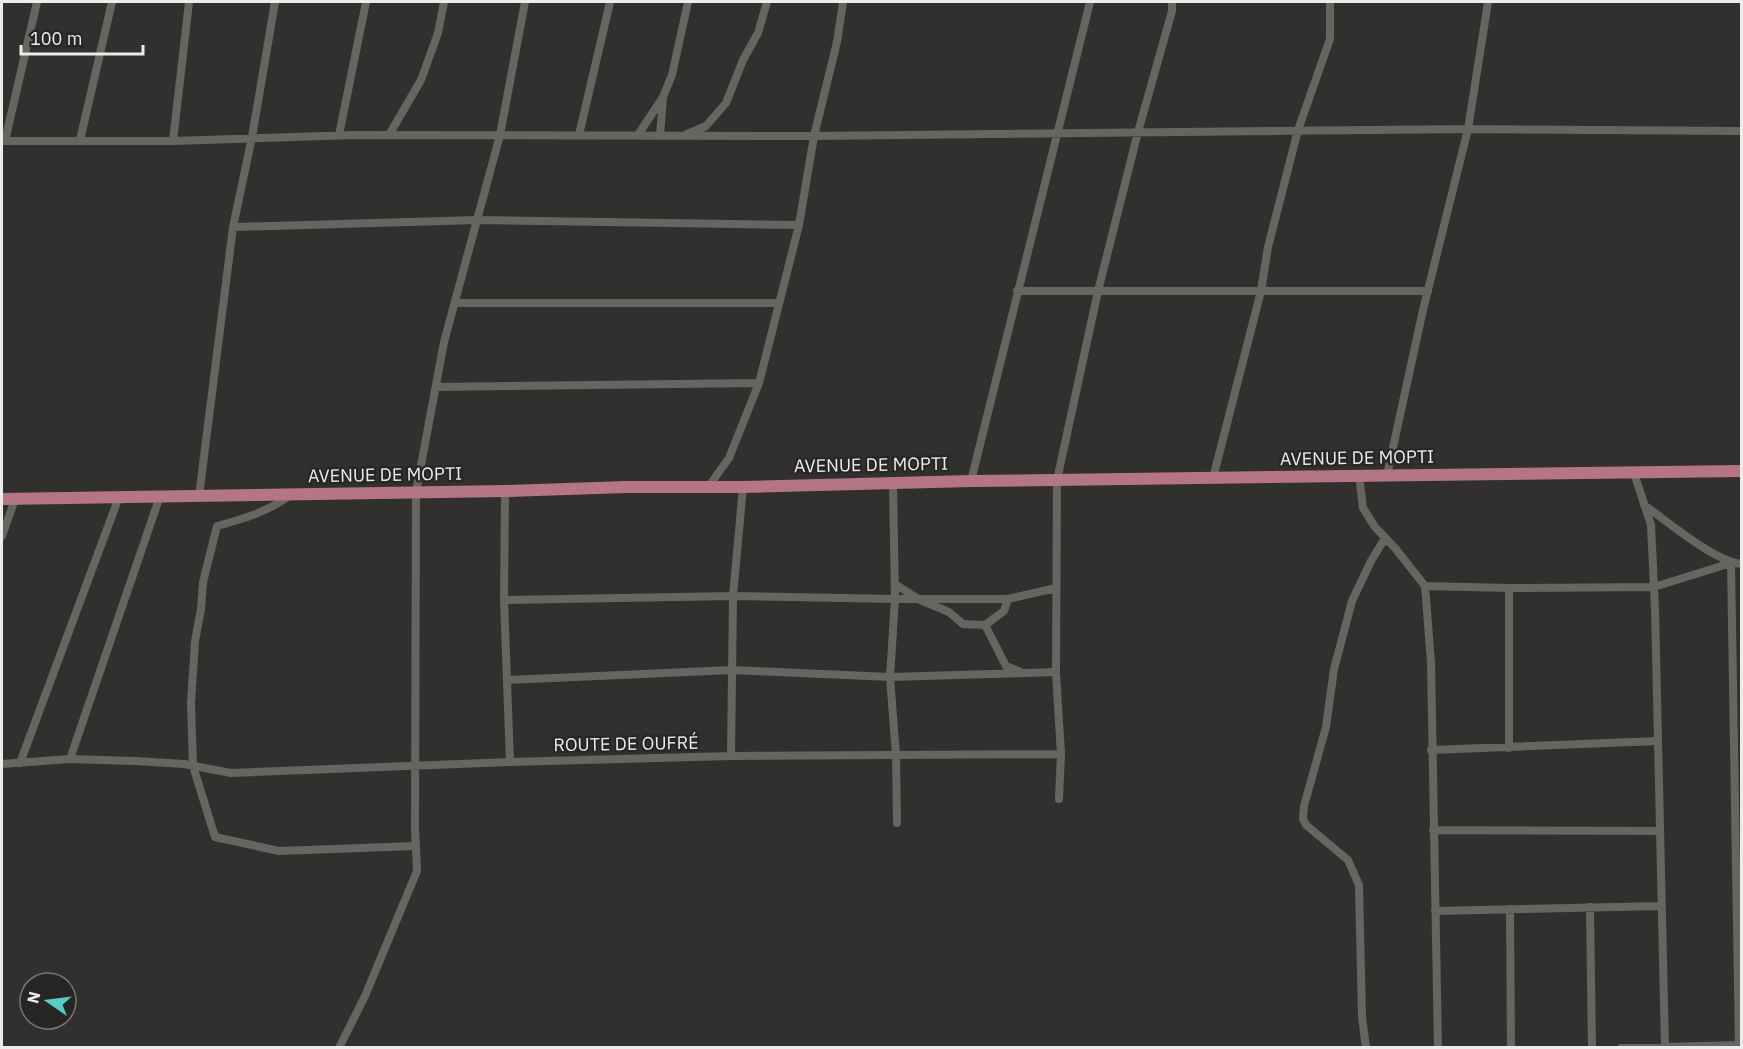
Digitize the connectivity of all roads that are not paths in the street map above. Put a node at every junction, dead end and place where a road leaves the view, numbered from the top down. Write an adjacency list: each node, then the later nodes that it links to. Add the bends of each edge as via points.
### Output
1 (37, 2): 32 (street)
2 (112, 2): 31 (street)
3 (189, 2): 33 (street)
4 (275, 2): 30 (street)
5 (366, 2): 22 (street)
6 (444, 2): 23 (street, via 438,33 421,80)
7 (525, 2): 24 (street)
8 (610, 2): 25 (street)
9 (688, 2): 16 (street, via 672,75)
10 (767, 2): 28 (street, via 758,33 726,103 706,126)
11 (843, 2): 29 (street)
12 (1090, 2): 21 (street)
13 (1172, 2): 20 (street)
14 (1330, 2): 18 (street, via 1330,39)
15 (1488, 2): 17 (street)
16 (663, 97): 26 (street); 27 (street)
17 (1467, 129): 18 (street); 19 (street); 40 (street)
18 (1298, 130): 20 (street); 39 (street, via 1268,247)
19 (1742, 130)
20 (1138, 132): 21 (street); 38 (street)
21 (1057, 133): 29 (street); 37 (street)
22 (339, 135): 23 (street); 30 (street)
23 (388, 135): 24 (street)
24 (500, 135): 25 (street); 34 (street)
25 (579, 135): 26 (street)
26 (638, 135): 27 (street)
27 (660, 135): 28 (street)
28 (685, 135): 29 (street)
29 (814, 136): 35 (street)
30 (252, 137): 33 (street); 36 (street)
31 (80, 140): 32 (street); 33 (street)
32 (3, 141)
33 (173, 141)
34 (477, 220): 35 (street); 36 (street); 41 (street)
35 (799, 225): 42 (street)
36 (232, 227): 59 (street)
37 (1017, 291): 38 (street); 51 (street)
38 (1098, 291): 39 (street); 50 (street)
39 (1261, 291): 40 (street); 49 (street)
40 (1428, 291): 48 (street)
41 (455, 303): 42 (street); 44 (street)
42 (779, 303): 43 (street)
43 (759, 382): 44 (street); 53 (street, via 729,458)
44 (436, 387): 56 (street)
45 (1742, 471): 46 (main road, AVENUE DE MOPTI)
46 (1634, 473): 48 (main road, AVENUE DE MOPTI); 63 (street)
47 (1359, 475): 48 (main road, AVENUE DE MOPTI); 49 (main road, AVENUE DE MOPTI); 65 (street, via 1363,508)
48 (1387, 475)
49 (1213, 478): 50 (main road, AVENUE DE MOPTI)
50 (1057, 480): 51 (main road, AVENUE DE MOPTI); 71 (street)
51 (971, 481): 52 (main road, AVENUE DE MOPTI)
52 (892, 482): 54 (main road, AVENUE DE MOPTI); 68 (street)
53 (709, 486): 54 (main road, AVENUE DE MOPTI); 55 (main road, AVENUE DE MOPTI)
54 (743, 487): 73 (street)
55 (506, 491): 56 (main road, AVENUE DE MOPTI); 76 (street)
56 (416, 492): 57 (main road, AVENUE DE MOPTI); 97 (street)
57 (293, 494): 59 (main road, AVENUE DE MOPTI); 96 (street, via 271,509 217,526 203,582 195,641 190,703)
58 (160, 496): 59 (main road, AVENUE DE MOPTI); 60 (main road, AVENUE DE MOPTI); 92 (street)
59 (199, 496)
60 (119, 497): 61 (main road, AVENUE DE MOPTI); 94 (street)
61 (15, 498): 62 (main road, AVENUE DE MOPTI); 64 (street)
62 (2, 499)
63 (1644, 505): 66 (street); 70 (street, via 1651,525)
64 (2, 536)
65 (1385, 538): 69 (street); 110 (street, via 1352,601 1303,819 1348,860 1359,885)
66 (1731, 563): 67 (street); 70 (street); 80 (street)
67 (1742, 564)
68 (895, 584): 74 (street); 77 (street)
69 (1425, 586): 72 (street); 88 (street, via 1431,662)
70 (1654, 587): 72 (street); 86 (street)
71 (1056, 588): 75 (street); 82 (street)
72 (1509, 588): 87 (street)
73 (733, 596): 74 (street); 76 (street); 81 (street)
74 (895, 599): 77 (street); 84 (street)
75 (1008, 599): 77 (street); 78 (street, via 1004,610)
76 (504, 600): 85 (street)
77 (920, 600): 78 (street, via 949,612 963,624)
78 (985, 625): 83 (street, via 1006,666)
79 (1742, 666): 80 (street)
80 (1732, 667): 108 (street)
81 (732, 670): 84 (street); 85 (street); 91 (street)
82 (1056, 672): 83 (street); 89 (street)
83 (1025, 673): 84 (street)
84 (890, 677): 90 (street)
85 (507, 680): 93 (street)
86 (1658, 741): 87 (street); 101 (street)
87 (1509, 748): 88 (street)
88 (1431, 750): 100 (street)
89 (1061, 754): 90 (street, ROUTE DE OUFRÉ); 98 (street)
90 (896, 755): 91 (street, ROUTE DE OUFRÉ); 99 (street)
91 (731, 756): 93 (street, ROUTE DE OUFRÉ)
92 (70, 759): 94 (street, ROUTE DE OUFRÉ); 96 (street, ROUTE DE OUFRÉ)
93 (510, 762): 97 (street, ROUTE DE OUFRÉ)
94 (20, 763): 95 (street, ROUTE DE OUFRÉ)
95 (2, 764)
96 (193, 766): 97 (street, ROUTE DE OUFRÉ, via 231,773); 102 (street, via 215,837 279,851)
97 (415, 766): 102 (street)
98 (1059, 799)
99 (897, 823)
100 (1433, 830): 101 (street); 106 (street)
101 (1660, 831): 103 (street)
102 (416, 846): 109 (street, via 417,871 365,996)
103 (1661, 906): 104 (street); 107 (street)
104 (1590, 908): 105 (street); 113 (street)
105 (1510, 909): 106 (street); 112 (street)
106 (1435, 911): 111 (street)
107 (1665, 1046): 108 (street); 114 (street)
108 (1740, 1046)
109 (339, 1047)
110 (1366, 1047)
111 (1438, 1047)
112 (1511, 1047)
113 (1592, 1047)
114 (1621, 1047)

